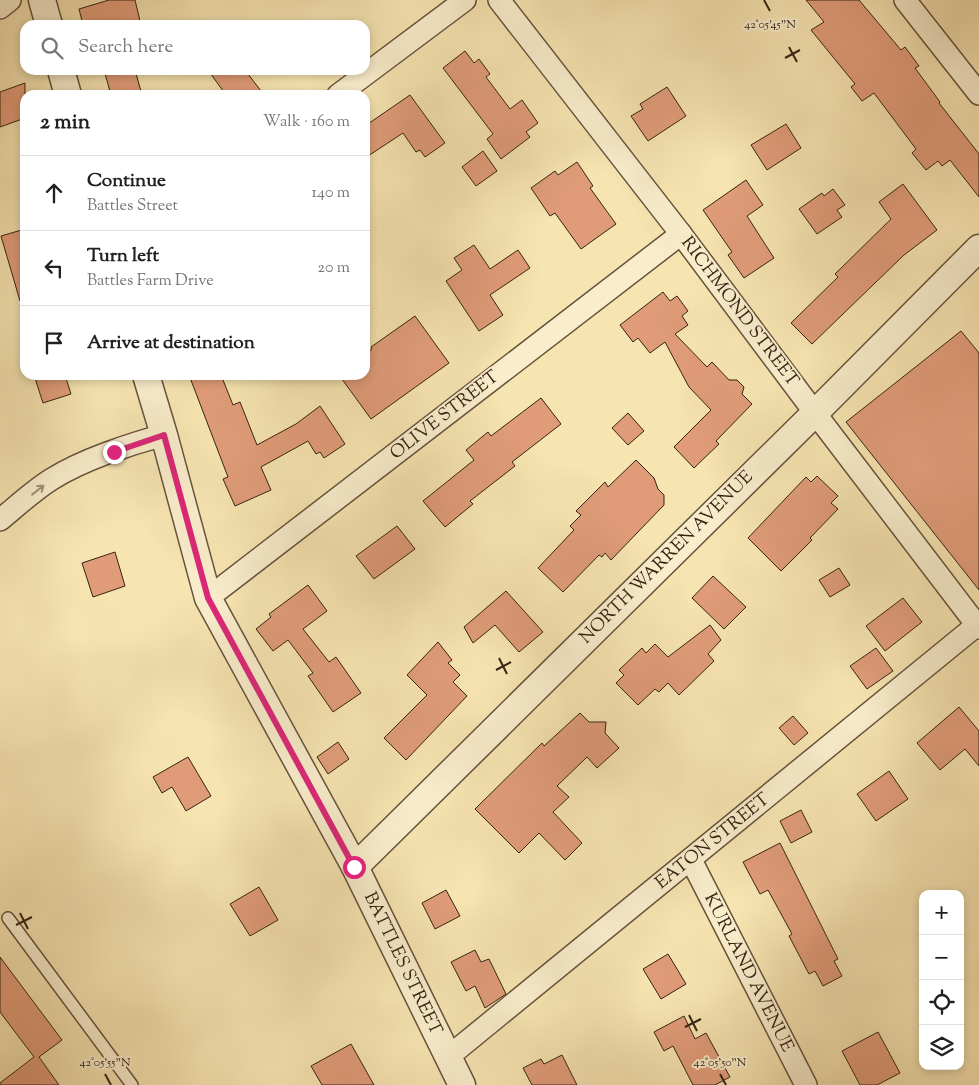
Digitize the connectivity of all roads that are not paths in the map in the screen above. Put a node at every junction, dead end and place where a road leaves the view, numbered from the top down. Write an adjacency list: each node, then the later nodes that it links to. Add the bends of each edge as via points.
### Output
1 (10, 0): 6 (street)
2 (42, 0): 7 (street)
3 (465, 0): 8 (street)
4 (499, 0): 14 (street, RICHMOND STREET)
5 (905, 0): 13 (street)
6 (0, 8)
7 (48, 20)
8 (370, 71)
9 (62, 75): 11 (street)
10 (365, 75): 12 (street)
11 (67, 90)
12 (345, 90)
13 (979, 94)
14 (681, 234): 17 (street, RICHMOND STREET); 20 (street, OLIVE STREET)
15 (979, 248): 17 (street, NORTH WARREN AVENUE)
16 (148, 380): 18 (street, BATTLES STREET)
17 (815, 413): 21 (street, RICHMOND STREET); 23 (street, NORTH WARREN AVENUE)
18 (164, 435): 19 (street, one-way to 18, via 52,479 84,463); 20 (street, BATTLES STREET)
19 (0, 520)
20 (208, 598): 23 (street, BATTLES STREET)
21 (978, 627): 22 (street, EATON STREET)
22 (691, 860): 25 (street, EATON STREET); 28 (street, KURLAND AVENUE)
23 (354, 867): 25 (street, BATTLES STREET)
24 (8, 918): 26 (lane)
25 (448, 1057): 27 (street, BATTLES STREET)
26 (132, 1085)
27 (462, 1085)
28 (806, 1085)

